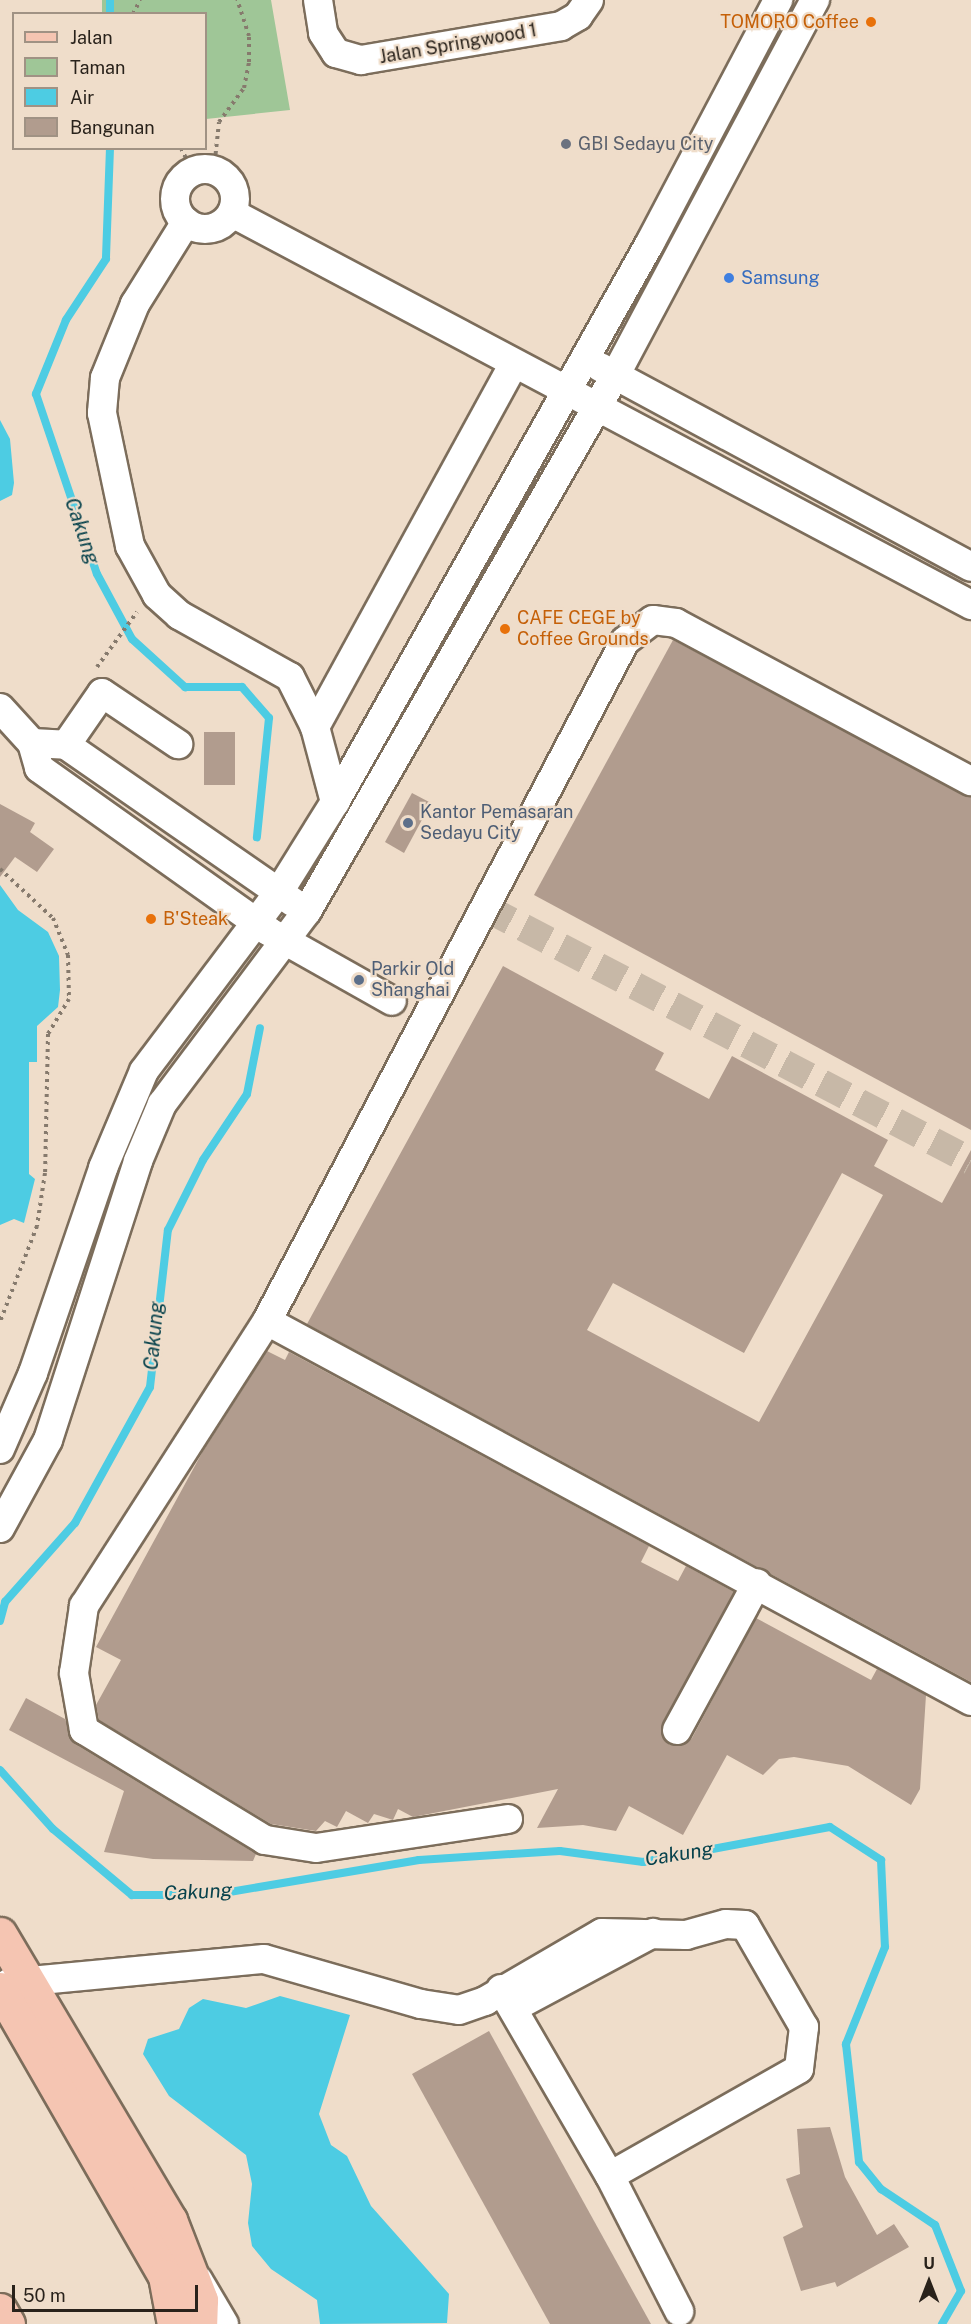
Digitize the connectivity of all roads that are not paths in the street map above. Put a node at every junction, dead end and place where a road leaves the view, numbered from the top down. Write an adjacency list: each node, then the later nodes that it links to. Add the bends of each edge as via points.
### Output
1 (318, 0): 4 (street, Jalan Springwood 1, via 323,33 336,53 361,60 561,26)
2 (778, 0): 8 (street)
3 (815, 0): 10 (street)
4 (584, 8)
5 (196, 163): 6 (street, via 231,181 236,201); 7 (street, via 175,195)
6 (232, 213): 7 (street, via 214,227); 9 (street)
7 (186, 222): 15 (street, via 135,304 105,378 102,413 116,491 129,546 158,595 179,615)
8 (584, 360): 10 (street); 11 (street)
9 (514, 364): 11 (street); 16 (street)
10 (616, 374): 12 (street); 13 (street)
11 (566, 392): 12 (street); 23 (street)
12 (597, 406): 14 (street); 25 (street)
13 (971, 567)
14 (971, 605)
15 (290, 676): 16 (street); 18 (street)
16 (331, 698): 18 (street)
17 (2, 718): 19 (street)
18 (315, 727): 23 (street)
19 (32, 743): 21 (street); 26 (street, via 39,768)
20 (178, 744): 21 (street, via 102,693)
21 (66, 745): 24 (street)
22 (971, 781): 29 (street, via 676,623 653,620 625,641)
23 (335, 802): 24 (street)
24 (279, 892): 25 (street); 26 (street)
25 (307, 911): 27 (street)
26 (256, 921): 27 (street); 30 (street, via 144,1071)
27 (284, 942): 28 (street); 31 (street, via 162,1104 138,1161 48,1440)
28 (392, 1001)
29 (267, 1321): 32 (street); 35 (street, via 84,1606 74,1672 84,1730 285,1848 344,1846)
30 (0, 1449)
31 (0, 1528)
32 (757, 1584): 33 (street); 34 (street)
33 (971, 1701)
34 (677, 1730)
35 (508, 1819)
36 (0, 1934): 37 (main road)
37 (9, 1985): 38 (street, via 264,1959 442,2009 473,2008); 40 (main road, via 170,2220); 44 (main road, via 165,2276)
38 (507, 1998): 39 (street); 39 (street, via 653,1933 686,1935 726,1924 752,1929 804,2027 804,2045 794,2076)
39 (610, 2176): 42 (street)
40 (189, 2266): 45 (main road, via 201,2300); 46 (street)
41 (0, 2310): 43 (main road)
42 (679, 2311)
43 (8, 2324)
44 (174, 2324)
45 (200, 2324)
46 (225, 2324)

